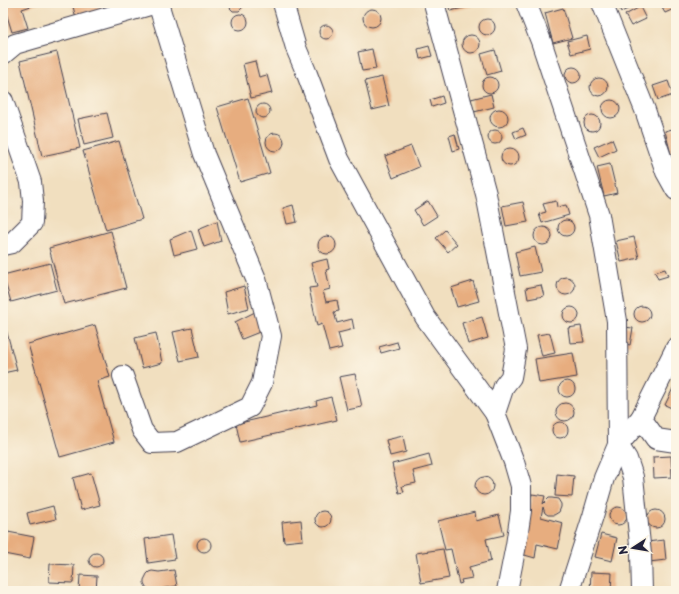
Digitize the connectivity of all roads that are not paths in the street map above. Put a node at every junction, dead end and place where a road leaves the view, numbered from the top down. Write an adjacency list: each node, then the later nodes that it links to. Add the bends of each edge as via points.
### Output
1 (158, 3): 6 (street, via 15,44); 11 (street, via 204,154 256,279 272,336 262,383 250,407 177,442 152,443 142,430)
2 (283, 3): 12 (street, via 296,48 339,159 425,317)
3 (434, 3): 12 (street, via 486,194 516,349 511,377 504,386)
4 (526, 3): 15 (street, via 599,215 617,321)
5 (602, 3): 8 (street, via 666,172)
6 (3, 54)
7 (3, 101): 9 (street, via 31,182 33,201 32,223 12,243)
8 (676, 190)
9 (3, 245)
10 (676, 348): 13 (street)
11 (123, 376)
12 (495, 413): 16 (street, via 521,486 521,511)
13 (641, 418): 14 (street, via 656,439); 15 (street)
14 (676, 442)
15 (618, 445): 17 (street, via 604,478); 18 (street, via 627,459 633,477)
16 (507, 591)
17 (569, 591)
18 (642, 591)

